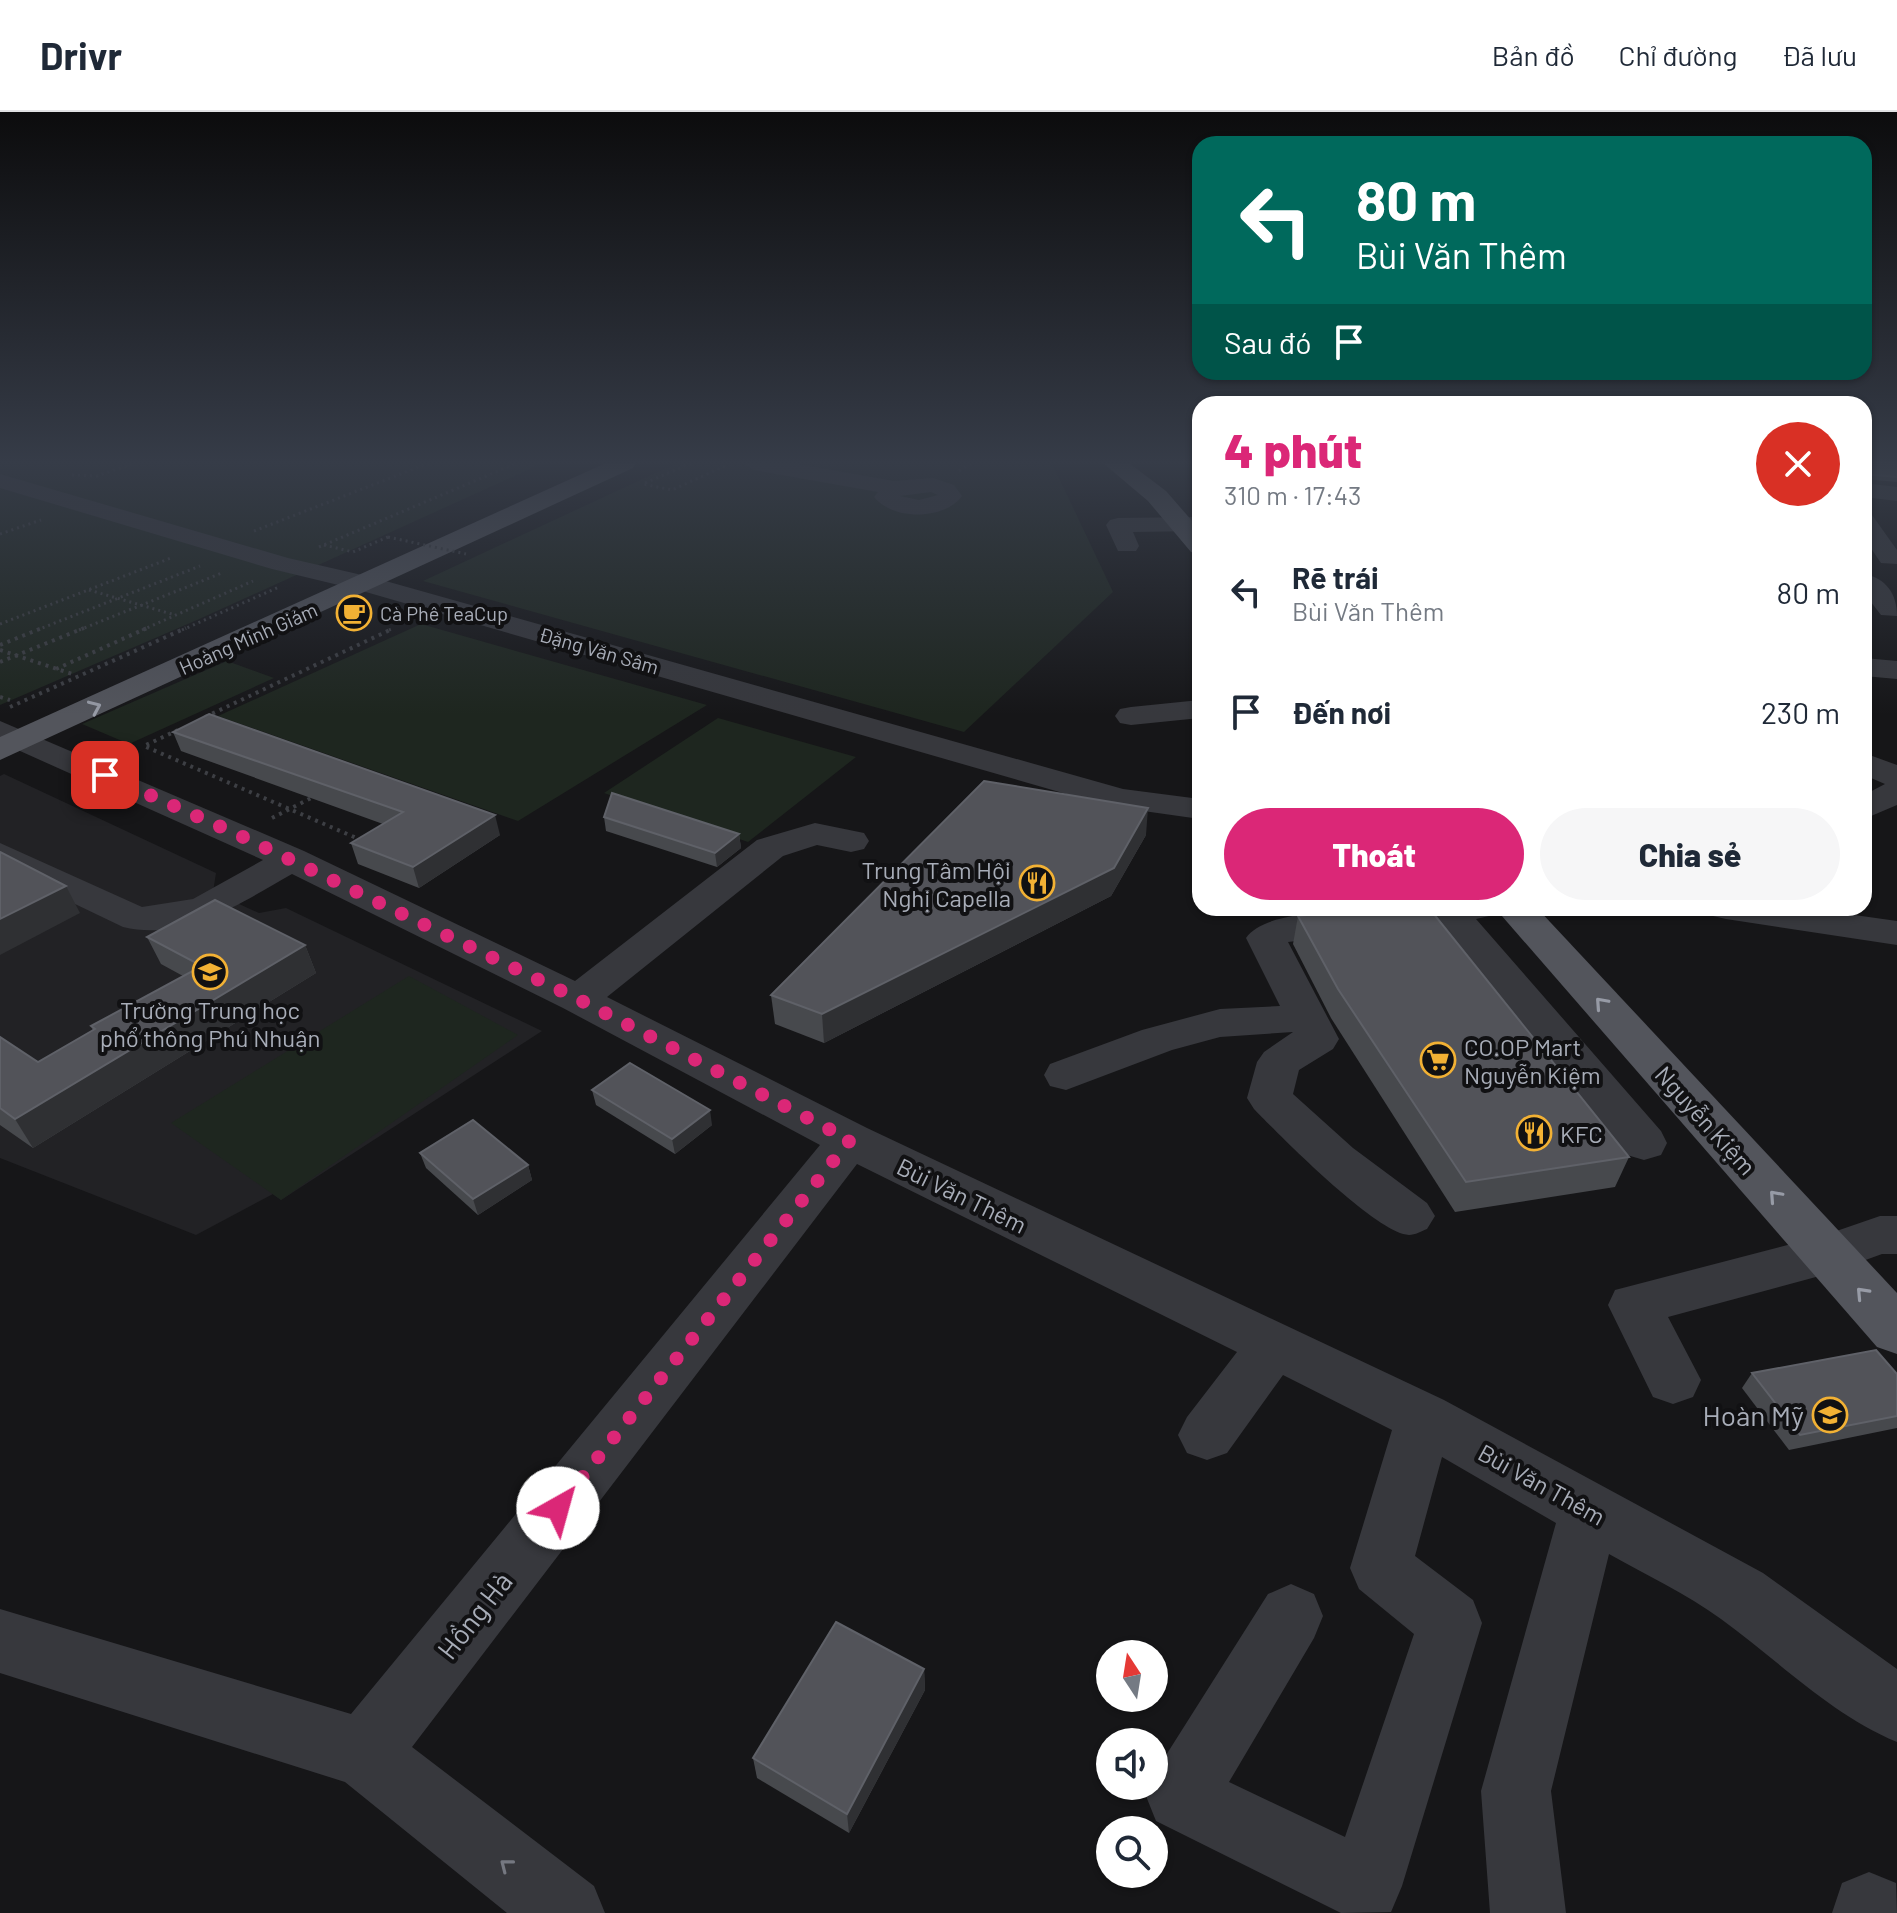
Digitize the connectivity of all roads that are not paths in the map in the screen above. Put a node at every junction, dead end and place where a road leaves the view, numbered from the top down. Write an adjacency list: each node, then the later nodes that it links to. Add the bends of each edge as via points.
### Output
1 (229, 547): 4 (street, Đặng Văn Sâm)
2 (391, 547): 4 (main road, Hoàng Minh Giám)
3 (444, 547): 5 (main road, Hoàng Minh Giám)
4 (330, 576): 5 (street, Đặng Văn Sâm); 12 (main road, Hoàng Minh Giám)
5 (366, 584): 12 (main road, Hoàng Minh Giám, one-way to 5); 17 (street, Đặng Văn Sâm, via 1056,781 1047,792 1143,816 1154,803)
6 (1872, 587): 7 (street)
7 (1888, 622)
8 (1872, 667): 9 (street)
9 (1897, 670)
10 (1192, 710): 11 (street)
11 (1131, 716)
12 (6, 726): 20 (street, Bùi Văn Thêm)
13 (1872, 753): 14 (street)
14 (1897, 777)
15 (1897, 791): 16 (street)
16 (1872, 805)
17 (1192, 808)
18 (851, 841): 26 (street, via 815,834 770,848)
19 (0, 854): 20 (street, via 137,919 206,907)
20 (291, 859): 26 (street, Bùi Văn Thêm)
21 (1408, 916): 27 (street, via 1282,930 1266,938)
22 (1467, 916): 30 (street)
23 (1522, 916): 33 (main road, Nguyễn Kiệm, one-way to 23)
24 (1781, 916): 25 (street)
25 (1897, 933)
26 (578, 999): 29 (street, Bùi Văn Thêm)
27 (1308, 1018): 28 (street, via 1220,1023 1157,1040); 31 (street, via 1318,1039 1279,1062 1270,1098 1344,1169)
28 (1066, 1075)
29 (850, 1140): 35 (street, Bùi Văn Thêm); 43 (street, Hồng Hà)
30 (1644, 1143)
31 (1410, 1216)
32 (1897, 1235): 33 (street, via 1880,1235)
33 (1827, 1254): 34 (main road, Nguyễn Kiệm, one-way to 33); 36 (street, via 1634,1305)
34 (1897, 1331)
35 (1273, 1346): 37 (street, Bùi Văn Thêm); 38 (street)
36 (1673, 1380)
37 (1424, 1418): 39 (street, Bùi Văn Thêm); 40 (street, via 1381,1568 1450,1623 1365,1886 1181,1796)
38 (1207, 1435)
39 (1589, 1511): 42 (street, Bùi Văn Thêm, via 1741,1595 1846,1676); 45 (street, via 1516,1791)
40 (1291, 1616)
41 (0, 1641): 43 (street)
42 (1897, 1708)
43 (364, 1753): 44 (street, one-way to 43)
44 (567, 1913)
45 (1528, 1913)

